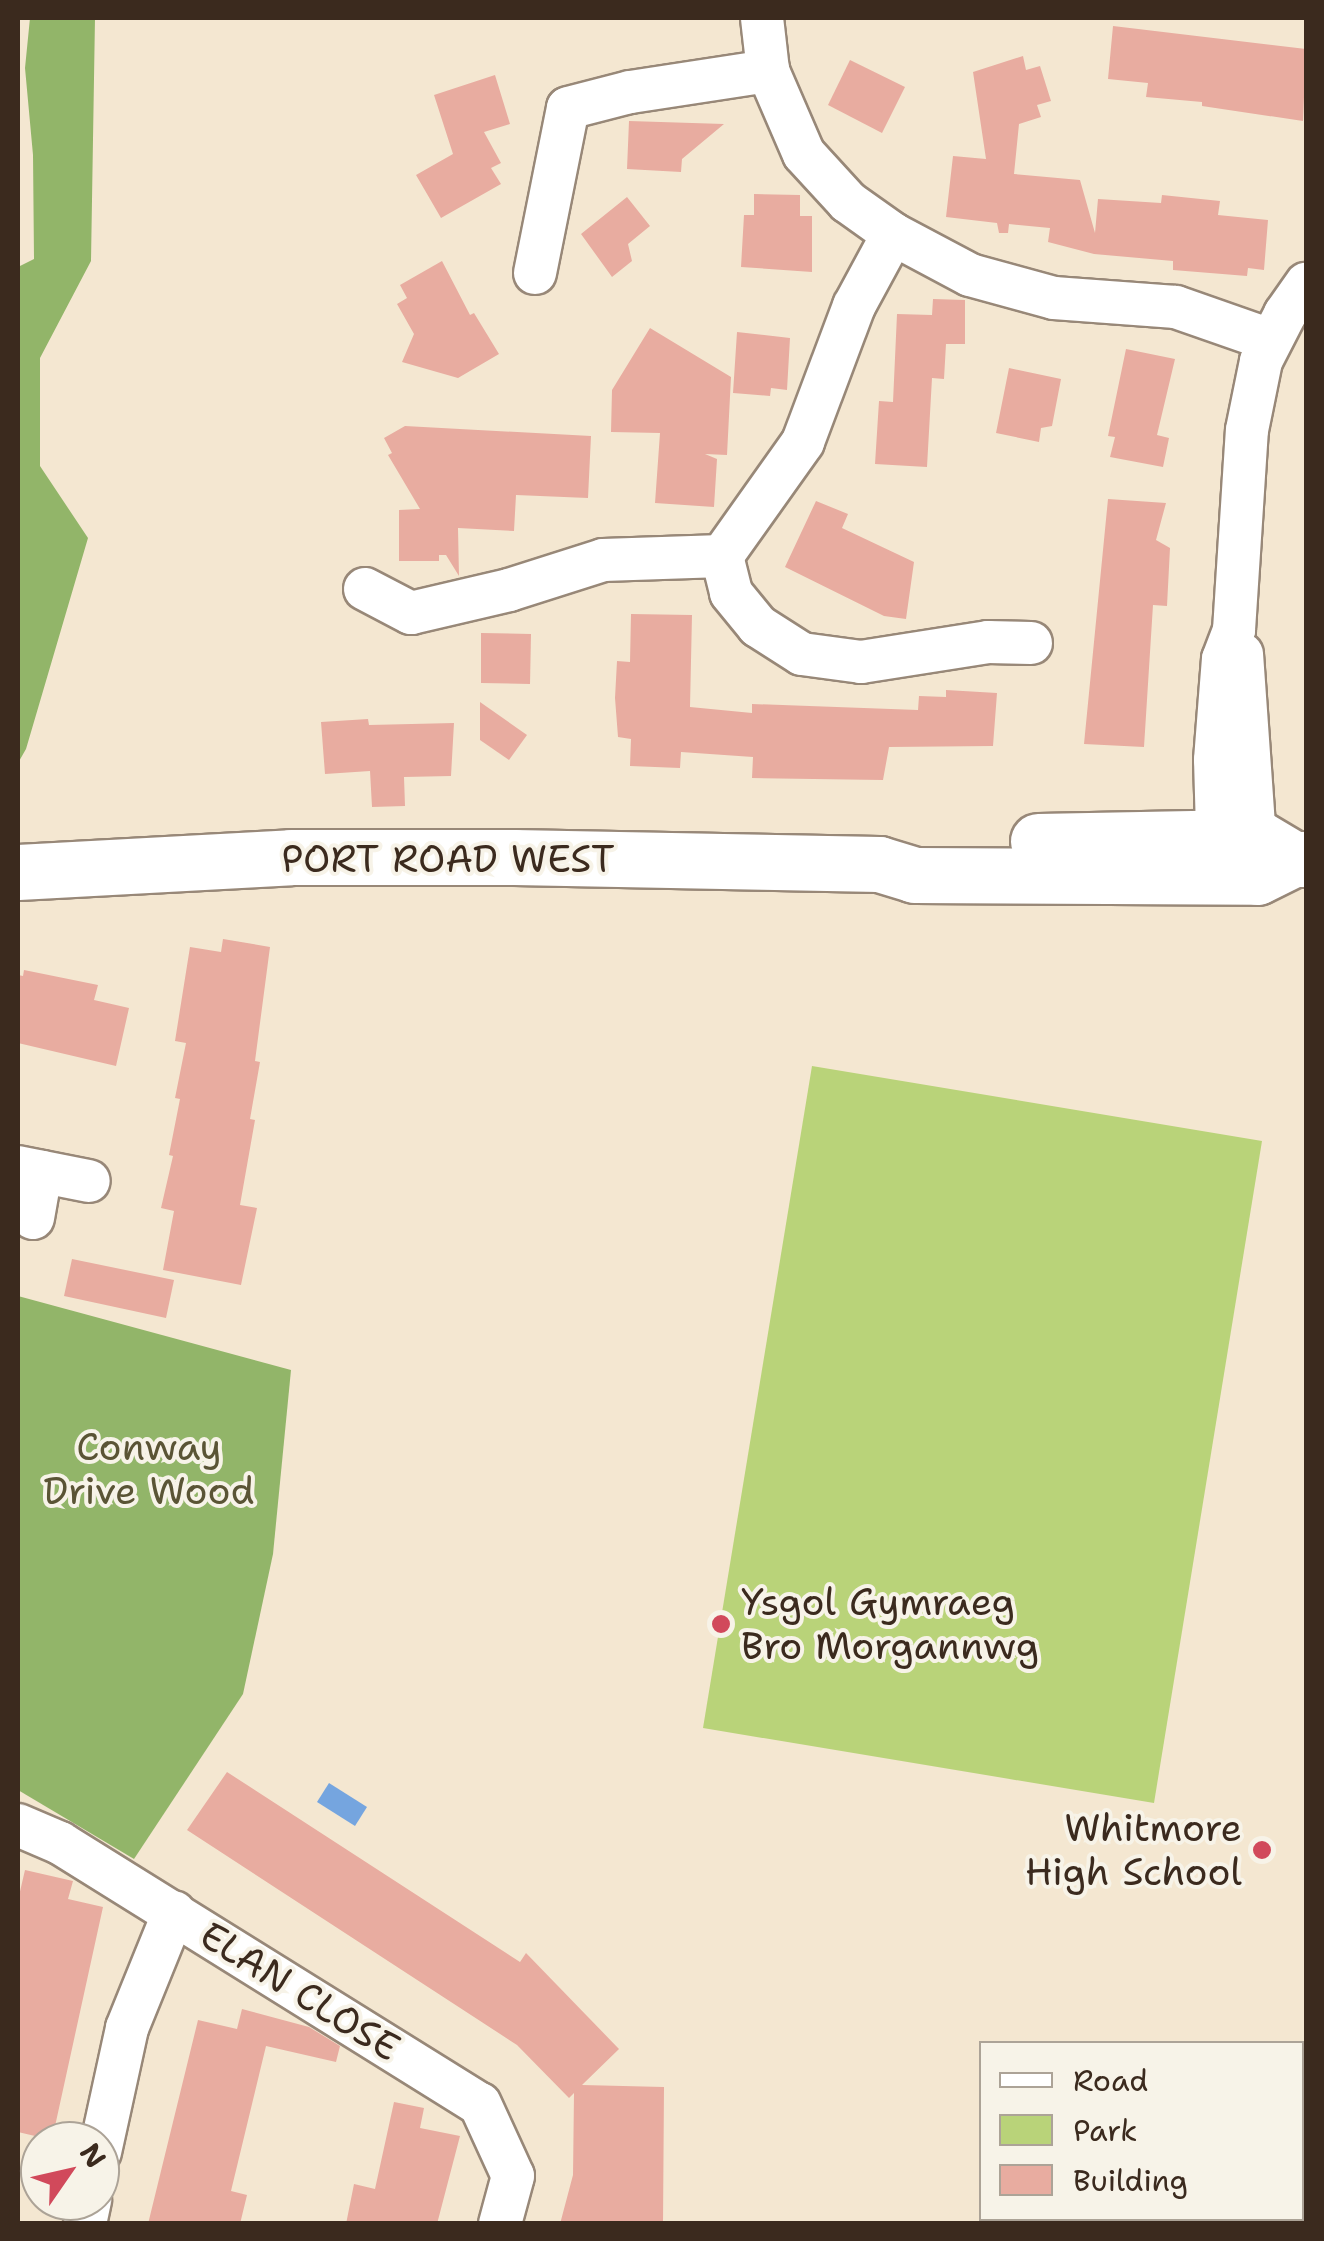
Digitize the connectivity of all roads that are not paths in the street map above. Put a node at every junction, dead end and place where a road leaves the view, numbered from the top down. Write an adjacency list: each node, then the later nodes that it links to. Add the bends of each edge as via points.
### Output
1 (762, 18): 2 (street)
2 (768, 71): 3 (street, via 804,154 848,202); 4 (street, via 568,108)
3 (893, 234): 6 (street, via 970,276 1054,298 1176,308); 7 (street, via 854,306 803,442)
4 (535, 273)
5 (1306, 284): 6 (street)
6 (1270, 340): 10 (street, via 1247,430 1234,630 1222,659 1215,760)
7 (722, 556): 8 (street, via 603,560 412,613); 9 (street, via 731,593 758,626 802,654 861,662 988,642)
8 (365, 589)
9 (1031, 642)
10 (1258, 858): 11 (main road, PORT ROAD WEST, via 912,847 878,864 291,858)
11 (18, 872)
12 (29, 1170): 13 (street); 14 (street)
13 (90, 1181)
14 (33, 1218)
15 (18, 1825): 16 (street)
16 (174, 1912): 17 (street, ELAN CLOSE, via 127,2028); 18 (street, ELAN CLOSE, via 480,2104 513,2176)
17 (107, 2121)
18 (500, 2224)

